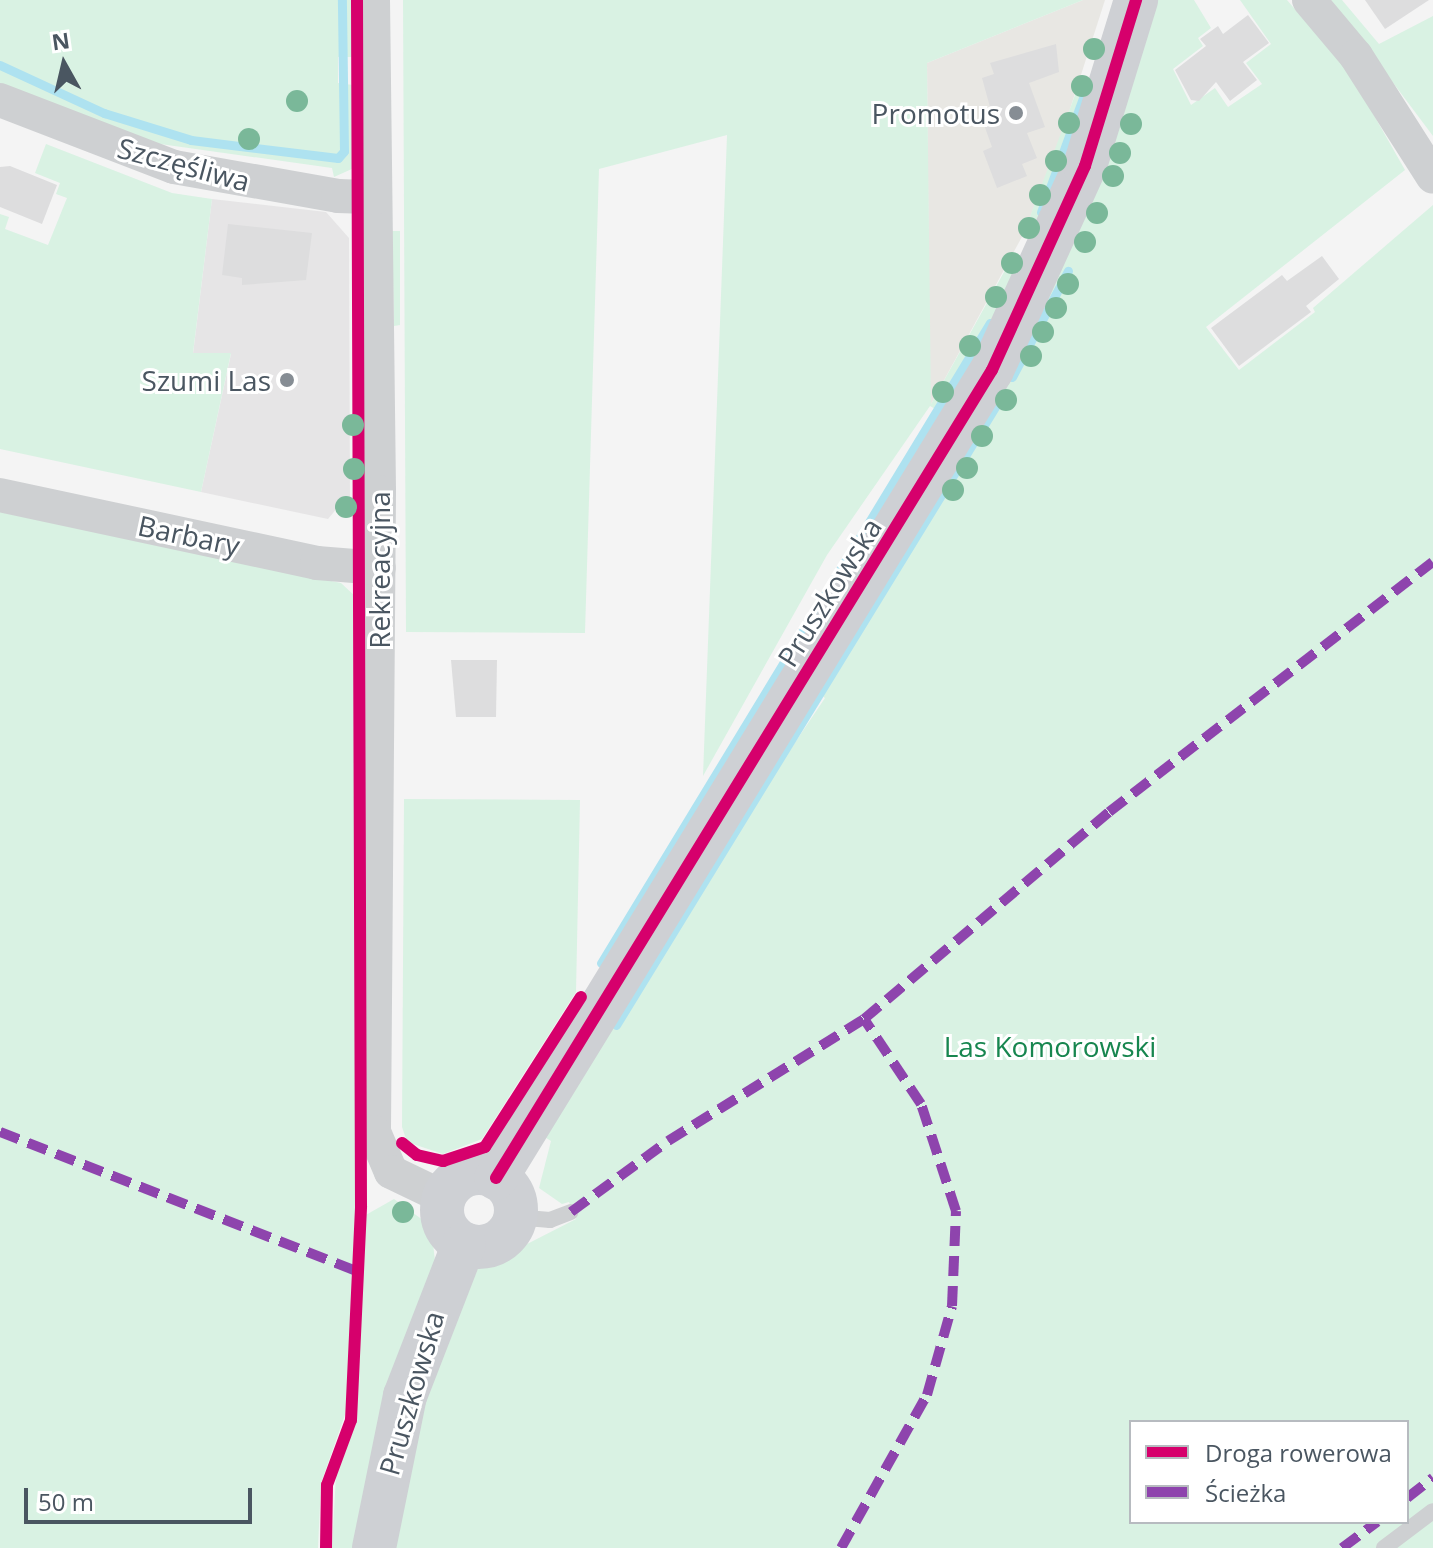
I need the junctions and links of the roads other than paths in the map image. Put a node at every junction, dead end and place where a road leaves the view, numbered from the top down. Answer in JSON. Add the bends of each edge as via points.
{"nodes":[{"id":1,"x":373,"y":0,"type":"edge"},
{"id":2,"x":1136,"y":0,"type":"edge"},
{"id":3,"x":1309,"y":0,"type":"edge"},
{"id":4,"x":0,"y":100,"type":"edge"},
{"id":5,"x":1433,"y":177,"type":"edge"},
{"id":6,"x":375,"y":197,"type":"junction"},
{"id":7,"x":0,"y":495,"type":"edge"},
{"id":8,"x":379,"y":568,"type":"junction"},
{"id":9,"x":496,"y":1178,"type":"junction"},
{"id":10,"x":445,"y":1198,"type":"junction"},
{"id":11,"x":571,"y":1212,"type":"dead end"},
{"id":12,"x":515,"y":1217,"type":"junction"},
{"id":13,"x":464,"y":1244,"type":"junction"},
{"id":14,"x":1433,"y":1511,"type":"edge"},
{"id":15,"x":374,"y":1548,"type":"edge"},
{"id":16,"x":1384,"y":1548,"type":"edge"}],
"edges":[{"from":1,"to":6,"type":"street","name":"Rekreacyjna"},
{"from":2,"to":9,"type":"street","name":"Pruszkowska","via":[[1085,166],[992,370]]},
{"from":3,"to":5,"type":"street","via":[[1356,56]]},
{"from":4,"to":6,"type":"street","name":"Szczęśliwa","via":[[174,167],[311,192]]},
{"from":6,"to":8,"type":"street","name":"Rekreacyjna"},
{"from":7,"to":8,"type":"street","name":"Barbary","via":[[317,563]]},
{"from":8,"to":10,"type":"street","name":"Rekreacyjna","via":[[374,1141],[391,1172]]},
{"from":9,"to":10,"type":"street","via":[[466,1177]]},
{"from":9,"to":12,"type":"street","via":[[512,1195]]},
{"from":10,"to":13,"type":"street","via":[[446,1225]]},
{"from":11,"to":12,"type":"lane","via":[[550,1220]]},
{"from":12,"to":13,"type":"street","via":[[496,1243]]},
{"from":13,"to":15,"type":"street","name":"Pruszkowska","via":[[405,1396]]},
{"from":14,"to":16,"type":"lane"}]}
